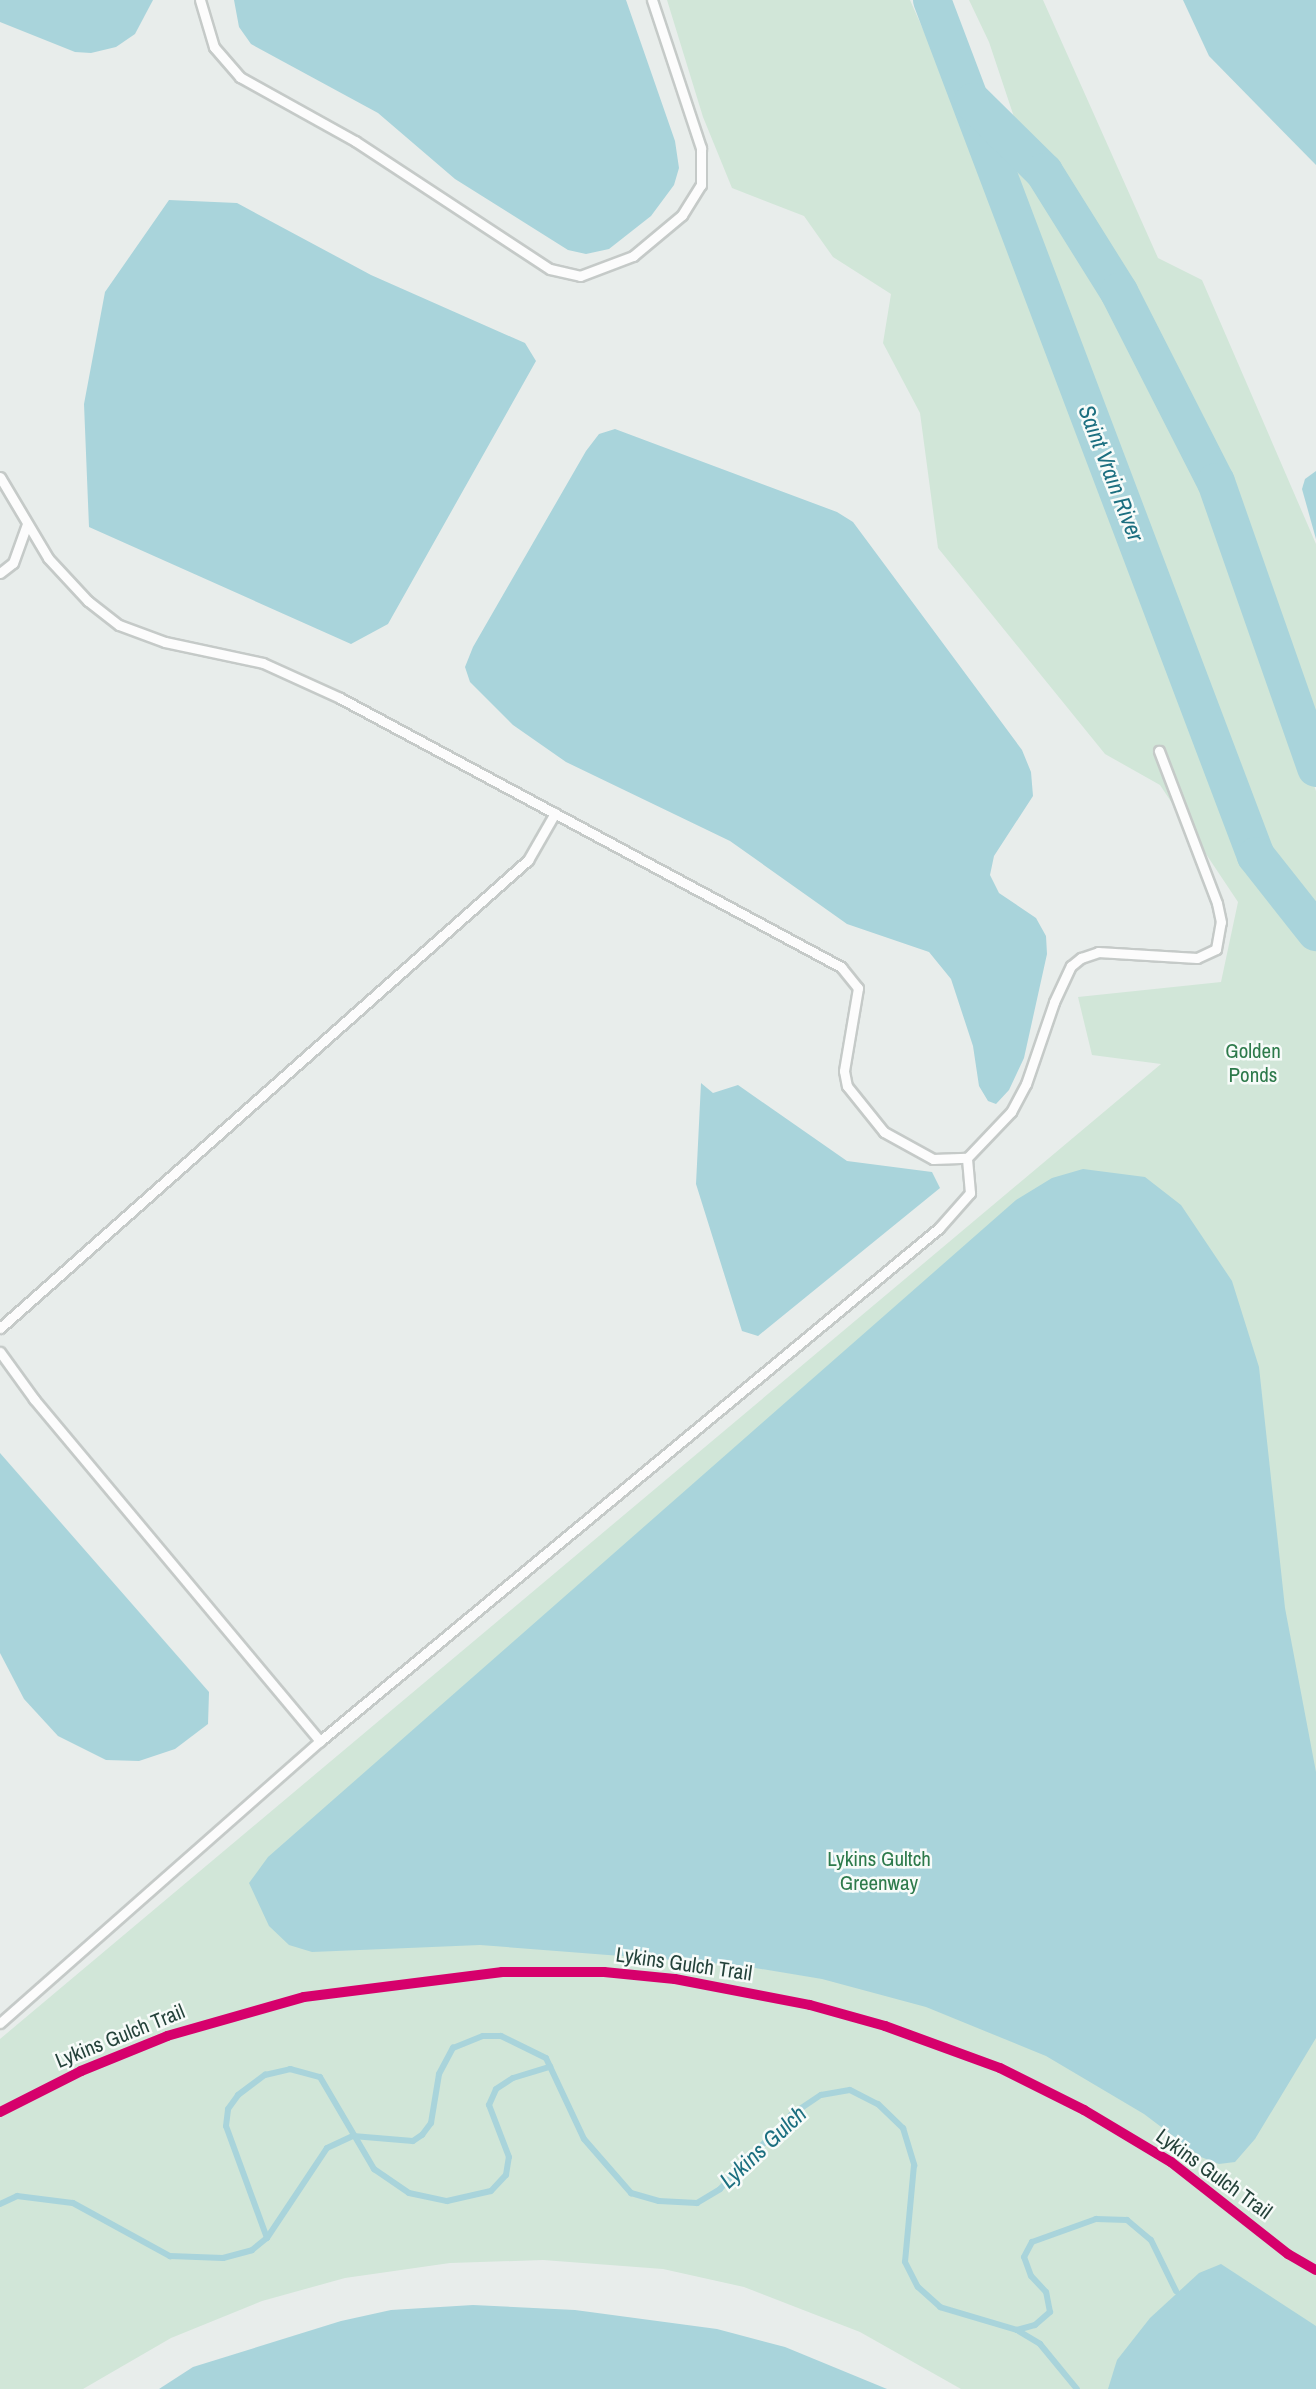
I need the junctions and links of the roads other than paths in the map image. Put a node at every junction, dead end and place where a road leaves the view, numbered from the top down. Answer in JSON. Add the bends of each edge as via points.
{"nodes":[{"id":1,"x":200,"y":0,"type":"edge"},
{"id":2,"x":652,"y":0,"type":"edge"},
{"id":3,"x":0,"y":477,"type":"edge"},
{"id":4,"x":27,"y":524,"type":"junction"},
{"id":5,"x":0,"y":573,"type":"edge"},
{"id":6,"x":1159,"y":751,"type":"dead end"},
{"id":7,"x":555,"y":813,"type":"junction"},
{"id":8,"x":967,"y":1158,"type":"junction"},
{"id":9,"x":0,"y":1328,"type":"edge"},
{"id":10,"x":0,"y":1352,"type":"edge"},
{"id":11,"x":320,"y":1741,"type":"junction"},
{"id":12,"x":0,"y":2023,"type":"edge"}],
"edges":[{"from":1,"to":2,"type":"lane","via":[[214,47],[240,77],[355,141],[550,269],[580,276],[623,262],[650,243],[682,215],[701,185],[701,148]]},
{"from":3,"to":4,"type":"lane"},
{"from":4,"to":5,"type":"lane","via":[[13,563]]},
{"from":4,"to":7,"type":"lane","via":[[74,587],[119,625],[165,642],[263,663],[340,698]]},
{"from":6,"to":8,"type":"lane","via":[[1217,903],[1221,940],[1208,955],[1197,958],[1098,952],[1077,961],[1054,1002],[1016,1105]]},
{"from":7,"to":8,"type":"lane","via":[[848,972],[858,994],[844,1071],[851,1093],[884,1132],[907,1148],[945,1161]]},
{"from":7,"to":9,"type":"lane","via":[[528,860]]},
{"from":8,"to":11,"type":"lane","via":[[970,1193],[939,1228]]},
{"from":10,"to":11,"type":"lane","via":[[34,1399]]},
{"from":11,"to":12,"type":"lane"}]}
